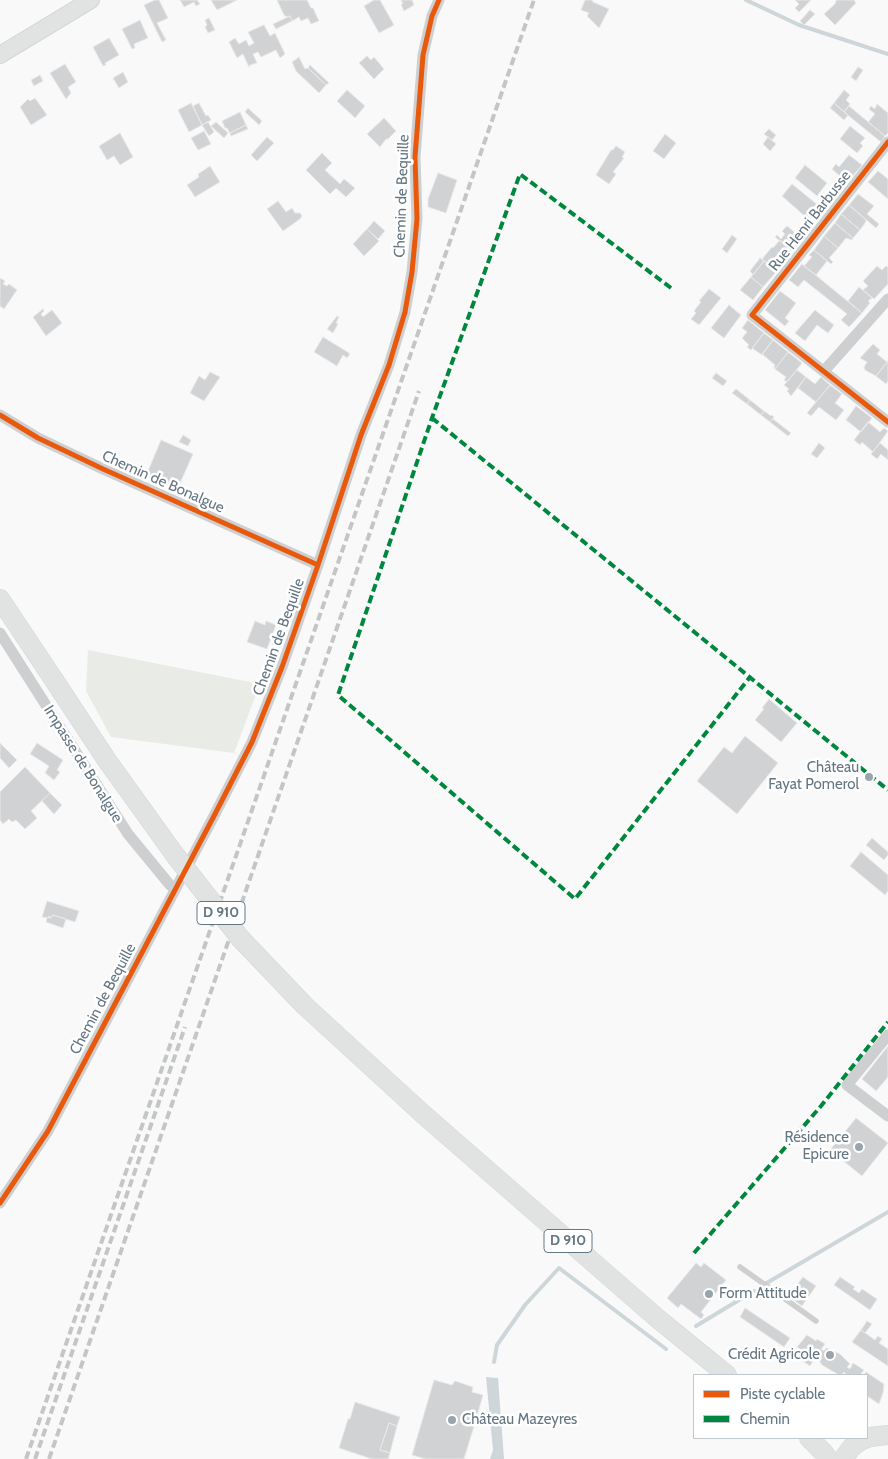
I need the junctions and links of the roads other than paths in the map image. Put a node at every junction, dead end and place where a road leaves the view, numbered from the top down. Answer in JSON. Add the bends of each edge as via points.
{"nodes":[{"id":1,"x":91,"y":0,"type":"edge"},
{"id":2,"x":439,"y":0,"type":"edge"},
{"id":3,"x":0,"y":55,"type":"edge"},
{"id":4,"x":888,"y":142,"type":"edge"},
{"id":5,"x":888,"y":299,"type":"edge"},
{"id":6,"x":824,"y":372,"type":"junction"},
{"id":7,"x":0,"y":415,"type":"edge"},
{"id":8,"x":888,"y":422,"type":"edge"},
{"id":9,"x":318,"y":565,"type":"junction"},
{"id":10,"x":0,"y":599,"type":"edge"},
{"id":11,"x":0,"y":633,"type":"edge"},
{"id":12,"x":175,"y":888,"type":"junction"},
{"id":13,"x":888,"y":1035,"type":"edge"},
{"id":14,"x":888,"y":1116,"type":"edge"},
{"id":15,"x":0,"y":1203,"type":"edge"},
{"id":16,"x":740,"y":1267,"type":"dead end"},
{"id":17,"x":816,"y":1321,"type":"dead end"},
{"id":18,"x":720,"y":1370,"type":"edge"},
{"id":19,"x":888,"y":1435,"type":"edge"},
{"id":20,"x":868,"y":1438,"type":"edge"},
{"id":21,"x":811,"y":1439,"type":"edge"},
{"id":22,"x":846,"y":1439,"type":"edge"},
{"id":23,"x":865,"y":1439,"type":"edge"},
{"id":24,"x":860,"y":1441,"type":"junction"},
{"id":25,"x":828,"y":1459,"type":"edge"},
{"id":26,"x":843,"y":1459,"type":"edge"}],
"edges":[{"from":1,"to":3,"type":"main road"},
{"from":2,"to":9,"type":"street","name":"Chemin de Bequille","via":[[423,55],[414,157],[416,228],[404,312],[389,365],[361,436]]},
{"from":4,"to":6,"type":"street","name":"Rue Henri Barbusse","via":[[752,315]]},
{"from":5,"to":6,"type":"street"},
{"from":6,"to":8,"type":"street"},
{"from":7,"to":9,"type":"street","name":"Chemin de Bonalgue","via":[[38,438],[103,469]]},
{"from":9,"to":12,"type":"street","name":"Chemin de Bequille","via":[[252,742]]},
{"from":10,"to":18,"type":"main road","number":"D 910","bridge":true,"via":[[106,759],[174,855],[240,938],[305,1006],[424,1115]]},
{"from":11,"to":12,"type":"street","name":"Impasse de Bonalgue","via":[[128,834]]},
{"from":12,"to":15,"type":"street","name":"Chemin de Bequille","via":[[48,1131]]},
{"from":13,"to":14,"type":"street","via":[[848,1085]]},
{"from":16,"to":17,"type":"lane"},
{"from":19,"to":20,"type":"main road"},
{"from":21,"to":25,"type":"main road"},
{"from":22,"to":24,"type":"main road"},
{"from":23,"to":24,"type":"main road"},
{"from":24,"to":26,"type":"main road"}]}
